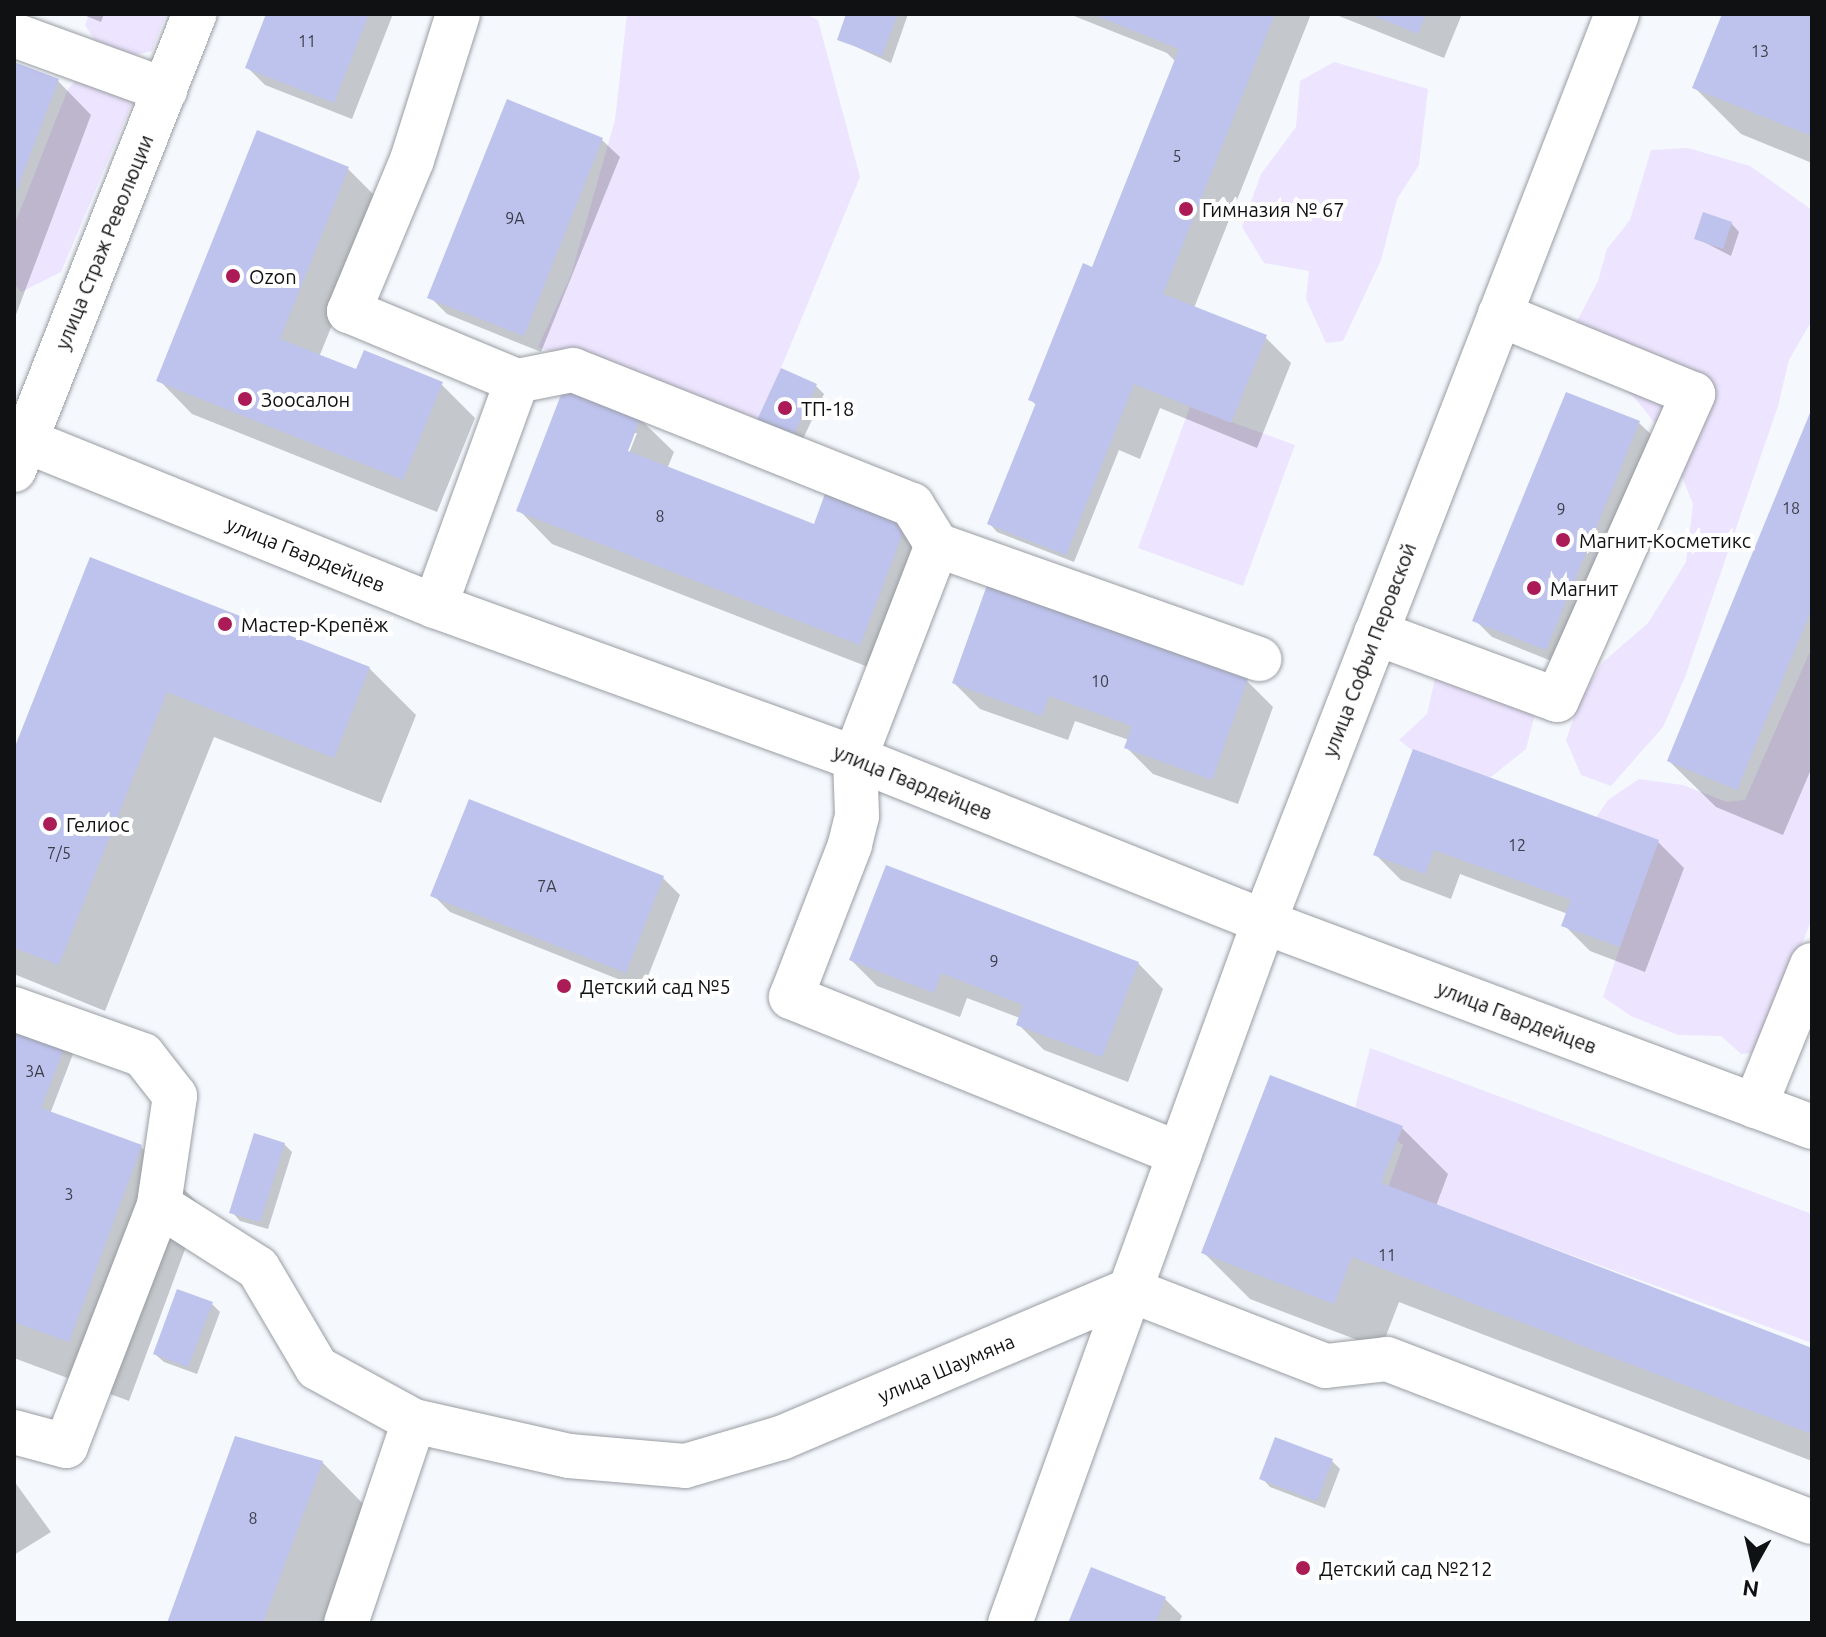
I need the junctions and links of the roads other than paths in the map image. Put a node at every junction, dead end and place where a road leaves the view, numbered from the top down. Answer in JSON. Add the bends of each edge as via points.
{"nodes":[{"id":1,"x":195,"y":14,"type":"edge"},
{"id":2,"x":458,"y":14,"type":"edge"},
{"id":3,"x":1617,"y":14,"type":"edge"},
{"id":4,"x":14,"y":35,"type":"edge"},
{"id":5,"x":165,"y":90,"type":"junction"},
{"id":6,"x":1500,"y":315,"type":"junction"},
{"id":7,"x":517,"y":381,"type":"junction"},
{"id":8,"x":18,"y":449,"type":"edge"},
{"id":9,"x":937,"y":545,"type":"junction"},
{"id":10,"x":435,"y":606,"type":"junction"},
{"id":11,"x":1376,"y":633,"type":"junction"},
{"id":12,"x":1259,"y":659,"type":"dead end"},
{"id":13,"x":855,"y":758,"type":"junction"},
{"id":14,"x":1264,"y":922,"type":"junction"},
{"id":15,"x":1812,"y":965,"type":"edge"},
{"id":16,"x":14,"y":1009,"type":"edge"},
{"id":17,"x":1755,"y":1106,"type":"junction"},
{"id":18,"x":1812,"y":1127,"type":"edge"},
{"id":19,"x":1179,"y":1154,"type":"junction"},
{"id":20,"x":159,"y":1205,"type":"junction"},
{"id":21,"x":1130,"y":1290,"type":"junction"},
{"id":22,"x":414,"y":1421,"type":"junction"},
{"id":23,"x":14,"y":1432,"type":"edge"},
{"id":24,"x":1812,"y":1522,"type":"edge"},
{"id":25,"x":346,"y":1623,"type":"edge"},
{"id":26,"x":1010,"y":1623,"type":"edge"}],
"edges":[{"from":1,"to":5,"type":"street","name":"улица Страж Революции"},
{"from":2,"to":7,"type":"street","via":[[412,160],[349,311]]},
{"from":3,"to":6,"type":"street","name":"улица Софьи Перовской"},
{"from":4,"to":5,"type":"street"},
{"from":5,"to":8,"type":"street","name":"улица Страж Революции"},
{"from":6,"to":11,"type":"street","name":"улица Софьи Перовской"},
{"from":6,"to":11,"type":"street","via":[[1693,394],[1557,700]]},
{"from":7,"to":9,"type":"street","via":[[573,370],[912,505]]},
{"from":7,"to":10,"type":"street"},
{"from":8,"to":10,"type":"street","name":"улица Гвардейцев"},
{"from":9,"to":12,"type":"street"},
{"from":9,"to":13,"type":"street"},
{"from":10,"to":13,"type":"street","name":"улица Гвардейцев"},
{"from":11,"to":14,"type":"street","name":"улица Софьи Перовской"},
{"from":13,"to":14,"type":"street","name":"улица Гвардейцев"},
{"from":13,"to":19,"type":"street","via":[[857,816],[850,845],[791,997]]},
{"from":14,"to":17,"type":"street","name":"улица Гвардейцев"},
{"from":14,"to":19,"type":"street","name":"улица Софьи Перовской"},
{"from":15,"to":17,"type":"street"},
{"from":16,"to":20,"type":"street","via":[[143,1055],[175,1096]]},
{"from":17,"to":18,"type":"street","name":"улица Гвардейцев"},
{"from":19,"to":21,"type":"street","name":"улица Софьи Перовской"},
{"from":20,"to":22,"type":"street","name":"улица Шаумяна","via":[[258,1268],[317,1368]]},
{"from":20,"to":23,"type":"street","via":[[66,1446]]},
{"from":21,"to":22,"type":"street","name":"улица Шаумяна","via":[[781,1438],[685,1466],[569,1456]]},
{"from":21,"to":24,"type":"street","via":[[1326,1366],[1387,1359]]},
{"from":21,"to":26,"type":"street"},
{"from":22,"to":25,"type":"street"}]}
